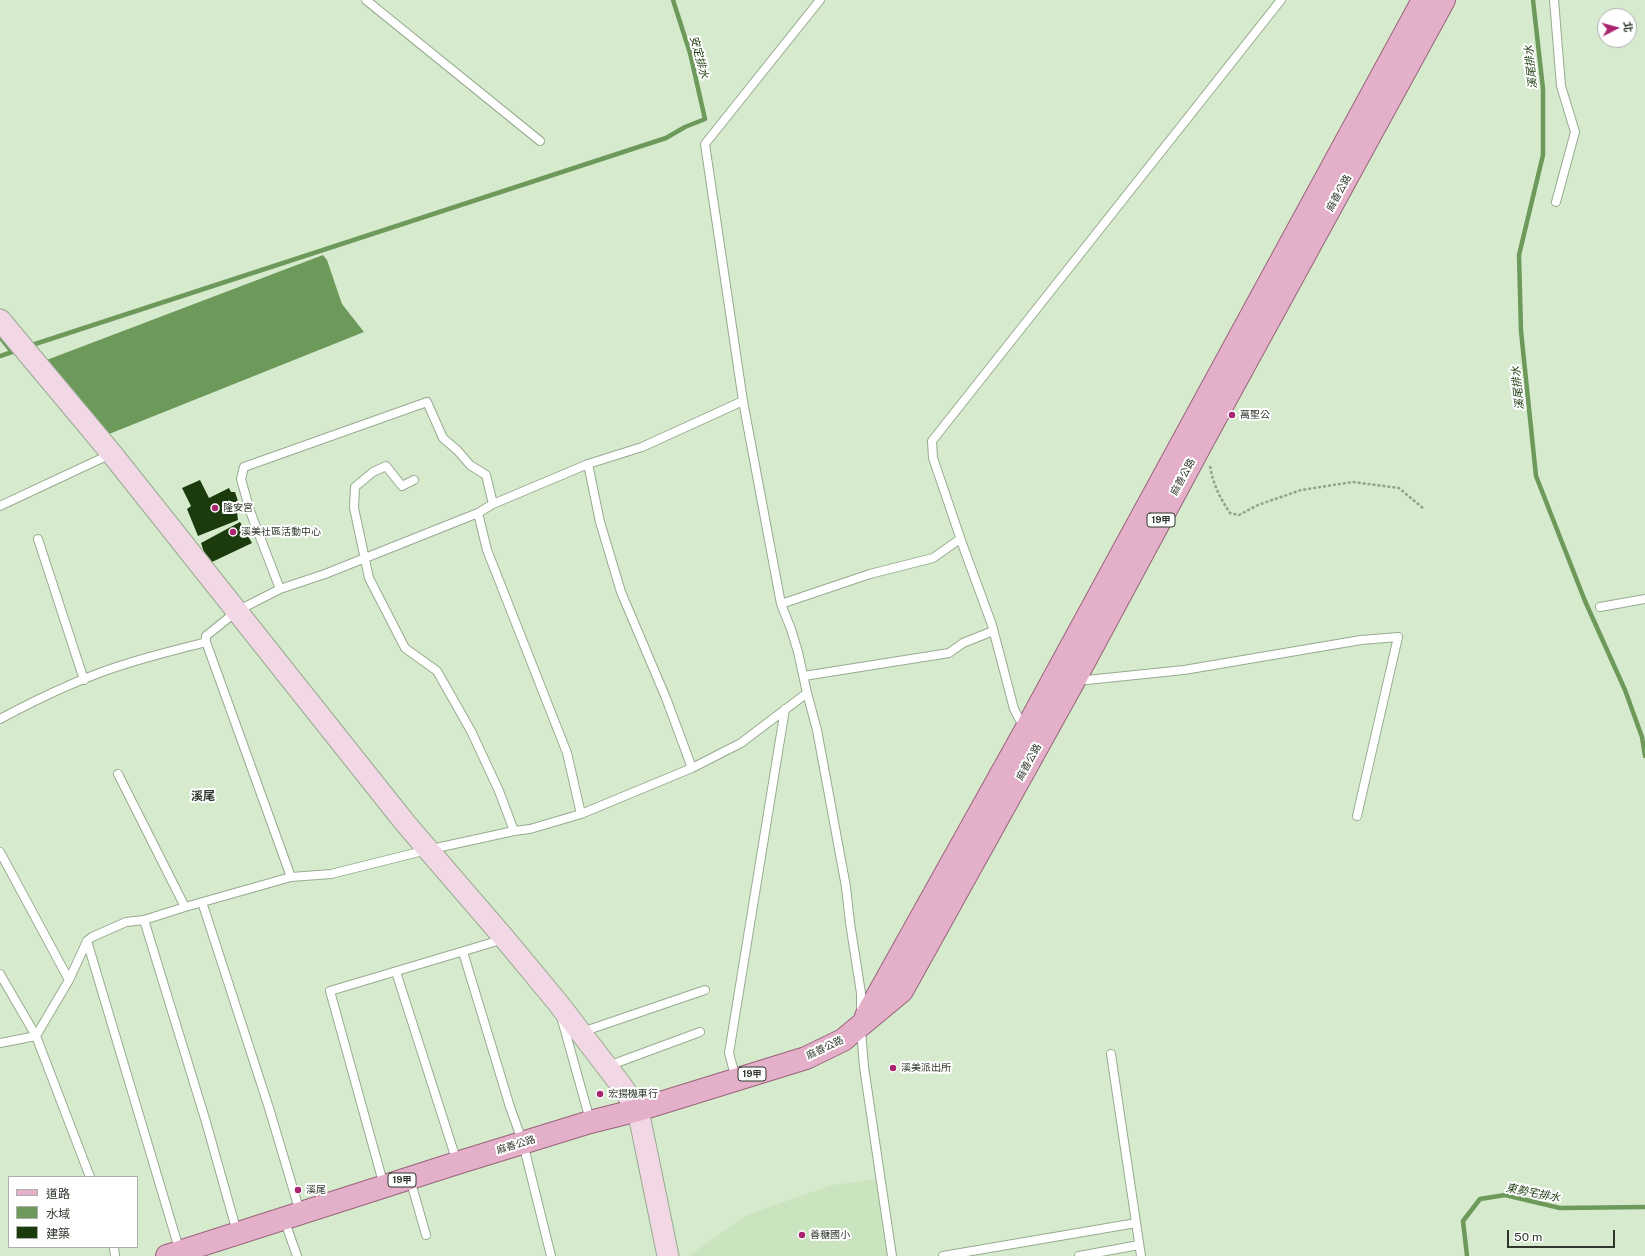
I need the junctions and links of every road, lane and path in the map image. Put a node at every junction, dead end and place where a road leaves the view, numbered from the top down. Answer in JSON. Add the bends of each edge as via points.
{"nodes":[{"id":1,"x":366,"y":0,"type":"edge"},
{"id":2,"x":820,"y":0,"type":"edge"},
{"id":3,"x":1281,"y":0,"type":"edge"},
{"id":4,"x":1423,"y":0,"type":"edge"},
{"id":5,"x":1444,"y":0,"type":"edge"},
{"id":6,"x":1554,"y":0,"type":"edge"},
{"id":7,"x":540,"y":141,"type":"dead end"},
{"id":8,"x":1556,"y":202,"type":"dead end"},
{"id":9,"x":0,"y":320,"type":"edge"},
{"id":10,"x":744,"y":401,"type":"junction"},
{"id":11,"x":1204,"y":439,"type":"junction"},
{"id":12,"x":112,"y":454,"type":"junction"},
{"id":13,"x":588,"y":464,"type":"junction"},
{"id":14,"x":414,"y":480,"type":"dead end"},
{"id":15,"x":493,"y":504,"type":"junction"},
{"id":16,"x":0,"y":506,"type":"edge"},
{"id":17,"x":1424,"y":509,"type":"dead end"},
{"id":18,"x":478,"y":513,"type":"junction"},
{"id":19,"x":960,"y":539,"type":"junction"},
{"id":20,"x":38,"y":540,"type":"dead end"},
{"id":21,"x":364,"y":558,"type":"junction"},
{"id":22,"x":280,"y":589,"type":"junction"},
{"id":23,"x":1645,"y":599,"type":"edge"},
{"id":24,"x":781,"y":604,"type":"junction"},
{"id":25,"x":1600,"y":607,"type":"dead end"},
{"id":26,"x":237,"y":611,"type":"junction"},
{"id":27,"x":993,"y":631,"type":"junction"},
{"id":28,"x":206,"y":642,"type":"junction"},
{"id":29,"x":804,"y":676,"type":"junction"},
{"id":30,"x":84,"y":680,"type":"junction"},
{"id":31,"x":1074,"y":681,"type":"junction"},
{"id":32,"x":807,"y":693,"type":"junction"},
{"id":33,"x":785,"y":709,"type":"junction"},
{"id":34,"x":0,"y":719,"type":"edge"},
{"id":35,"x":1033,"y":736,"type":"junction"},
{"id":36,"x":692,"y":768,"type":"junction"},
{"id":37,"x":118,"y":774,"type":"dead end"},
{"id":38,"x":582,"y":814,"type":"junction"},
{"id":39,"x":1357,"y":816,"type":"dead end"},
{"id":40,"x":514,"y":831,"type":"junction"},
{"id":41,"x":427,"y":850,"type":"junction"},
{"id":42,"x":0,"y":852,"type":"edge"},
{"id":43,"x":291,"y":877,"type":"junction"},
{"id":44,"x":202,"y":902,"type":"junction"},
{"id":45,"x":185,"y":907,"type":"junction"},
{"id":46,"x":144,"y":920,"type":"junction"},
{"id":47,"x":505,"y":939,"type":"junction"},
{"id":48,"x":87,"y":941,"type":"junction"},
{"id":49,"x":463,"y":952,"type":"junction"},
{"id":50,"x":396,"y":972,"type":"junction"},
{"id":51,"x":0,"y":974,"type":"edge"},
{"id":52,"x":69,"y":980,"type":"junction"},
{"id":53,"x":705,"y":990,"type":"dead end"},
{"id":54,"x":558,"y":1003,"type":"junction"},
{"id":55,"x":861,"y":1026,"type":"junction"},
{"id":56,"x":700,"y":1032,"type":"dead end"},
{"id":57,"x":581,"y":1033,"type":"junction"},
{"id":58,"x":36,"y":1036,"type":"junction"},
{"id":59,"x":0,"y":1043,"type":"edge"},
{"id":60,"x":1111,"y":1054,"type":"dead end"},
{"id":61,"x":606,"y":1067,"type":"junction"},
{"id":62,"x":736,"y":1079,"type":"junction"},
{"id":63,"x":638,"y":1110,"type":"junction"},
{"id":64,"x":590,"y":1122,"type":"junction"},
{"id":65,"x":523,"y":1143,"type":"junction"},
{"id":66,"x":457,"y":1163,"type":"junction"},
{"id":67,"x":90,"y":1176,"type":"edge"},
{"id":68,"x":410,"y":1178,"type":"junction"},
{"id":69,"x":384,"y":1186,"type":"junction"},
{"id":70,"x":292,"y":1215,"type":"junction"},
{"id":71,"x":1136,"y":1223,"type":"junction"},
{"id":72,"x":238,"y":1233,"type":"junction"},
{"id":73,"x":426,"y":1235,"type":"dead end"},
{"id":74,"x":1139,"y":1245,"type":"junction"},
{"id":75,"x":176,"y":1255,"type":"edge"},
{"id":76,"x":297,"y":1256,"type":"edge"},
{"id":77,"x":551,"y":1256,"type":"edge"},
{"id":78,"x":668,"y":1256,"type":"edge"},
{"id":79,"x":892,"y":1256,"type":"edge"},
{"id":80,"x":943,"y":1256,"type":"edge"},
{"id":81,"x":1079,"y":1256,"type":"edge"},
{"id":82,"x":1141,"y":1256,"type":"edge"}],
"edges":[{"from":1,"to":7,"type":"lane"},
{"from":2,"to":10,"type":"lane","via":[[705,144]]},
{"from":3,"to":19,"type":"lane","via":[[932,441],[933,458]]},
{"from":4,"to":35,"type":"main road","name":"麻善公路","number":"19甲"},
{"from":5,"to":11,"type":"main road","name":"麻善公路","number":"19甲"},
{"from":6,"to":8,"type":"lane","via":[[1561,86],[1575,132]]},
{"from":9,"to":12,"type":"street"},
{"from":10,"to":13,"type":"lane","via":[[642,447]]},
{"from":10,"to":24,"type":"lane"},
{"from":11,"to":17,"type":"path","via":[[1213,480],[1230,514],[1239,514],[1301,490],[1353,482],[1398,488]]},
{"from":11,"to":31,"type":"main road","name":"麻善公路","number":"19甲"},
{"from":12,"to":16,"type":"lane"},
{"from":12,"to":26,"type":"street"},
{"from":13,"to":15,"type":"lane"},
{"from":13,"to":36,"type":"lane","via":[[600,522],[621,592],[666,698]]},
{"from":14,"to":21,"type":"lane","via":[[402,486],[386,466],[373,472],[355,487],[354,508]]},
{"from":15,"to":18,"type":"lane"},
{"from":15,"to":22,"type":"lane","via":[[486,475],[470,465],[443,438],[428,402],[244,467],[241,479],[250,511]]},
{"from":18,"to":21,"type":"lane"},
{"from":18,"to":38,"type":"lane","via":[[487,550],[567,753]]},
{"from":19,"to":24,"type":"lane","via":[[933,558],[870,574]]},
{"from":19,"to":27,"type":"lane"},
{"from":20,"to":30,"type":"lane"},
{"from":21,"to":22,"type":"lane"},
{"from":21,"to":40,"type":"lane","via":[[370,578],[406,648],[437,671],[471,731],[499,791]]},
{"from":22,"to":26,"type":"lane"},
{"from":23,"to":25,"type":"lane"},
{"from":24,"to":29,"type":"lane"},
{"from":26,"to":28,"type":"lane","via":[[206,636]]},
{"from":26,"to":41,"type":"street"},
{"from":27,"to":29,"type":"lane","via":[[963,643],[949,653]]},
{"from":27,"to":35,"type":"lane","via":[[1014,709]]},
{"from":28,"to":30,"type":"lane","via":[[128,663]]},
{"from":28,"to":43,"type":"lane"},
{"from":29,"to":32,"type":"lane"},
{"from":30,"to":34,"type":"lane"},
{"from":31,"to":35,"type":"main road","name":"麻善公路","number":"19甲"},
{"from":31,"to":39,"type":"lane","via":[[1184,670],[1361,640],[1398,637]]},
{"from":32,"to":33,"type":"lane"},
{"from":32,"to":55,"type":"lane","via":[[817,730],[846,887],[860,993]]},
{"from":33,"to":36,"type":"lane","via":[[741,743]]},
{"from":33,"to":62,"type":"lane","via":[[729,1053]]},
{"from":35,"to":55,"type":"main road","name":"麻善公路","number":"19甲","via":[[902,991]]},
{"from":36,"to":38,"type":"lane"},
{"from":37,"to":45,"type":"lane"},
{"from":38,"to":40,"type":"lane"},
{"from":40,"to":41,"type":"lane"},
{"from":41,"to":43,"type":"lane","via":[[331,874]]},
{"from":41,"to":47,"type":"street"},
{"from":42,"to":52,"type":"lane"},
{"from":43,"to":44,"type":"lane"},
{"from":44,"to":45,"type":"lane"},
{"from":44,"to":70,"type":"lane","via":[[269,1108]]},
{"from":45,"to":46,"type":"lane"},
{"from":46,"to":48,"type":"lane","via":[[126,922]]},
{"from":46,"to":72,"type":"lane"},
{"from":47,"to":49,"type":"lane"},
{"from":47,"to":54,"type":"street"},
{"from":48,"to":52,"type":"lane"},
{"from":48,"to":75,"type":"lane"},
{"from":49,"to":50,"type":"lane"},
{"from":49,"to":65,"type":"lane"},
{"from":50,"to":66,"type":"lane"},
{"from":50,"to":69,"type":"lane","via":[[330,991]]},
{"from":51,"to":58,"type":"lane"},
{"from":52,"to":58,"type":"lane"},
{"from":53,"to":57,"type":"lane"},
{"from":54,"to":57,"type":"street"},
{"from":54,"to":64,"type":"lane"},
{"from":55,"to":62,"type":"main road","name":"麻善公路","number":"19甲","via":[[843,1040],[820,1052]]},
{"from":55,"to":79,"type":"lane","via":[[864,1067]]},
{"from":56,"to":61,"type":"lane"},
{"from":57,"to":61,"type":"street"},
{"from":58,"to":59,"type":"lane"},
{"from":58,"to":67,"type":"lane"},
{"from":60,"to":71,"type":"lane"},
{"from":61,"to":63,"type":"street"},
{"from":62,"to":63,"type":"main road","name":"麻善公路","number":"19甲"},
{"from":63,"to":64,"type":"main road","name":"麻善公路","number":"19甲"},
{"from":63,"to":78,"type":"street"},
{"from":64,"to":65,"type":"main road","name":"麻善公路","number":"19甲"},
{"from":65,"to":66,"type":"main road","name":"麻善公路","number":"19甲"},
{"from":65,"to":77,"type":"lane"},
{"from":66,"to":68,"type":"main road","name":"麻善公路","number":"19甲"},
{"from":68,"to":69,"type":"main road","name":"麻善公路","number":"19甲"},
{"from":68,"to":73,"type":"lane"},
{"from":69,"to":70,"type":"main road","name":"麻善公路","number":"19甲"},
{"from":70,"to":72,"type":"main road","name":"麻善公路","number":"19甲"},
{"from":70,"to":76,"type":"lane"},
{"from":71,"to":74,"type":"lane"},
{"from":71,"to":80,"type":"lane"},
{"from":72,"to":75,"type":"main road","name":"麻善公路","number":"19甲"},
{"from":74,"to":81,"type":"lane"},
{"from":74,"to":82,"type":"lane"}]}
